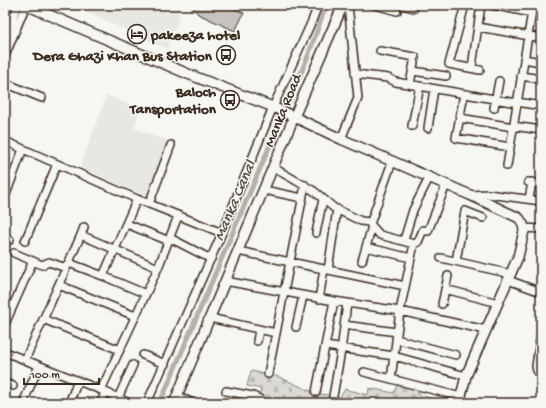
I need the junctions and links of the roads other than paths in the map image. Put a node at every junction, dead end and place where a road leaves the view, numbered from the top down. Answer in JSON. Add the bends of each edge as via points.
{"nodes":[{"id":1,"x":18,"y":5,"type":"edge"},
{"id":2,"x":26,"y":5,"type":"edge"},
{"id":3,"x":318,"y":5,"type":"edge"},
{"id":4,"x":343,"y":5,"type":"edge"},
{"id":5,"x":348,"y":5,"type":"edge"},
{"id":6,"x":375,"y":5,"type":"edge"},
{"id":7,"x":465,"y":5,"type":"edge"},
{"id":8,"x":481,"y":5,"type":"edge"},
{"id":9,"x":492,"y":5,"type":"edge"},
{"id":10,"x":532,"y":9,"type":"edge"},
{"id":11,"x":397,"y":11,"type":"dead end"},
{"id":12,"x":478,"y":27,"type":"junction"},
{"id":13,"x":528,"y":35,"type":"junction"},
{"id":14,"x":541,"y":38,"type":"edge"},
{"id":15,"x":5,"y":39,"type":"edge"},
{"id":16,"x":380,"y":51,"type":"dead end"},
{"id":17,"x":5,"y":56,"type":"edge"},
{"id":18,"x":524,"y":59,"type":"junction"},
{"id":19,"x":541,"y":62,"type":"edge"},
{"id":20,"x":472,"y":67,"type":"junction"},
{"id":21,"x":480,"y":70,"type":"dead end"},
{"id":22,"x":413,"y":71,"type":"junction"},
{"id":23,"x":356,"y":74,"type":"junction"},
{"id":24,"x":446,"y":76,"type":"dead end"},
{"id":25,"x":522,"y":76,"type":"junction"},
{"id":26,"x":541,"y":79,"type":"edge"},
{"id":27,"x":499,"y":81,"type":"dead end"},
{"id":28,"x":5,"y":83,"type":"edge"},
{"id":29,"x":410,"y":84,"type":"junction"},
{"id":30,"x":420,"y":86,"type":"junction"},
{"id":31,"x":434,"y":89,"type":"junction"},
{"id":32,"x":464,"y":94,"type":"junction"},
{"id":33,"x":42,"y":98,"type":"dead end"},
{"id":34,"x":496,"y":99,"type":"junction"},
{"id":35,"x":517,"y":102,"type":"junction"},
{"id":36,"x":541,"y":106,"type":"edge"},
{"id":37,"x":494,"y":108,"type":"dead end"},
{"id":38,"x":284,"y":112,"type":"junction"},
{"id":39,"x":460,"y":118,"type":"junction"},
{"id":40,"x":412,"y":126,"type":"dead end"},
{"id":41,"x":513,"y":126,"type":"junction"},
{"id":42,"x":428,"y":128,"type":"dead end"},
{"id":43,"x":541,"y":130,"type":"edge"},
{"id":44,"x":341,"y":139,"type":"junction"},
{"id":45,"x":5,"y":141,"type":"edge"},
{"id":46,"x":171,"y":145,"type":"dead end"},
{"id":47,"x":510,"y":147,"type":"junction"},
{"id":48,"x":23,"y":149,"type":"junction"},
{"id":49,"x":392,"y":162,"type":"junction"},
{"id":50,"x":57,"y":164,"type":"junction"},
{"id":51,"x":507,"y":166,"type":"dead end"},
{"id":52,"x":274,"y":168,"type":"junction"},
{"id":53,"x":429,"y":178,"type":"junction"},
{"id":54,"x":541,"y":184,"type":"edge"},
{"id":55,"x":305,"y":185,"type":"junction"},
{"id":56,"x":446,"y":185,"type":"junction"},
{"id":57,"x":264,"y":190,"type":"junction"},
{"id":58,"x":470,"y":195,"type":"junction"},
{"id":59,"x":5,"y":197,"type":"edge"},
{"id":60,"x":302,"y":198,"type":"junction"},
{"id":61,"x":137,"y":199,"type":"junction"},
{"id":62,"x":323,"y":199,"type":"junction"},
{"id":63,"x":529,"y":199,"type":"junction"},
{"id":64,"x":541,"y":201,"type":"edge"},
{"id":65,"x":148,"y":204,"type":"junction"},
{"id":66,"x":336,"y":209,"type":"junction"},
{"id":67,"x":178,"y":216,"type":"junction"},
{"id":68,"x":483,"y":218,"type":"dead end"},
{"id":69,"x":127,"y":224,"type":"junction"},
{"id":70,"x":371,"y":224,"type":"junction"},
{"id":71,"x":84,"y":227,"type":"dead end"},
{"id":72,"x":524,"y":228,"type":"junction"},
{"id":73,"x":541,"y":229,"type":"edge"},
{"id":74,"x":316,"y":233,"type":"dead end"},
{"id":75,"x":222,"y":234,"type":"junction"},
{"id":76,"x":81,"y":235,"type":"junction"},
{"id":77,"x":169,"y":239,"type":"junction"},
{"id":78,"x":25,"y":240,"type":"dead end"},
{"id":79,"x":404,"y":240,"type":"junction"},
{"id":80,"x":414,"y":244,"type":"junction"},
{"id":81,"x":366,"y":247,"type":"junction"},
{"id":82,"x":114,"y":250,"type":"junction"},
{"id":83,"x":238,"y":251,"type":"junction"},
{"id":84,"x":14,"y":253,"type":"dead end"},
{"id":85,"x":410,"y":258,"type":"junction"},
{"id":86,"x":441,"y":258,"type":"dead end"},
{"id":87,"x":211,"y":259,"type":"junction"},
{"id":88,"x":33,"y":261,"type":"junction"},
{"id":89,"x":362,"y":261,"type":"dead end"},
{"id":90,"x":456,"y":261,"type":"junction"},
{"id":91,"x":290,"y":262,"type":"junction"},
{"id":92,"x":67,"y":266,"type":"junction"},
{"id":93,"x":158,"y":268,"type":"junction"},
{"id":94,"x":326,"y":269,"type":"junction"},
{"id":95,"x":103,"y":276,"type":"junction"},
{"id":96,"x":448,"y":276,"type":"dead end"},
{"id":97,"x":509,"y":277,"type":"junction"},
{"id":98,"x":225,"y":281,"type":"junction"},
{"id":99,"x":59,"y":285,"type":"junction"},
{"id":100,"x":404,"y":286,"type":"junction"},
{"id":101,"x":445,"y":290,"type":"junction"},
{"id":102,"x":285,"y":292,"type":"junction"},
{"id":103,"x":541,"y":292,"type":"edge"},
{"id":104,"x":146,"y":294,"type":"junction"},
{"id":105,"x":303,"y":296,"type":"junction"},
{"id":106,"x":318,"y":298,"type":"junction"},
{"id":107,"x":334,"y":301,"type":"junction"},
{"id":108,"x":347,"y":303,"type":"junction"},
{"id":109,"x":498,"y":303,"type":"junction"},
{"id":110,"x":442,"y":304,"type":"dead end"},
{"id":111,"x":400,"y":311,"type":"junction"},
{"id":112,"x":135,"y":316,"type":"junction"},
{"id":113,"x":210,"y":318,"type":"junction"},
{"id":114,"x":43,"y":319,"type":"junction"},
{"id":115,"x":5,"y":324,"type":"edge"},
{"id":116,"x":344,"y":325,"type":"junction"},
{"id":117,"x":296,"y":327,"type":"dead end"},
{"id":118,"x":259,"y":330,"type":"junction"},
{"id":119,"x":486,"y":330,"type":"junction"},
{"id":120,"x":276,"y":334,"type":"junction"},
{"id":121,"x":541,"y":334,"type":"edge"},
{"id":122,"x":396,"y":335,"type":"junction"},
{"id":123,"x":257,"y":341,"type":"dead end"},
{"id":124,"x":325,"y":346,"type":"junction"},
{"id":125,"x":341,"y":348,"type":"junction"},
{"id":126,"x":120,"y":350,"type":"junction"},
{"id":127,"x":5,"y":352,"type":"edge"},
{"id":128,"x":143,"y":355,"type":"dead end"},
{"id":129,"x":456,"y":355,"type":"dead end"},
{"id":130,"x":394,"y":356,"type":"junction"},
{"id":131,"x":24,"y":360,"type":"junction"},
{"id":132,"x":164,"y":364,"type":"junction"},
{"id":133,"x":134,"y":365,"type":"dead end"},
{"id":134,"x":39,"y":366,"type":"junction"},
{"id":135,"x":364,"y":372,"type":"dead end"},
{"id":136,"x":541,"y":373,"type":"edge"},
{"id":137,"x":268,"y":374,"type":"dead end"},
{"id":138,"x":466,"y":376,"type":"junction"},
{"id":139,"x":391,"y":379,"type":"junction"},
{"id":140,"x":78,"y":381,"type":"junction"},
{"id":141,"x":5,"y":383,"type":"edge"},
{"id":142,"x":13,"y":386,"type":"dead end"},
{"id":143,"x":103,"y":391,"type":"junction"},
{"id":144,"x":226,"y":391,"type":"dead end"},
{"id":145,"x":316,"y":392,"type":"dead end"},
{"id":146,"x":333,"y":396,"type":"dead end"},
{"id":147,"x":118,"y":398,"type":"junction"},
{"id":148,"x":176,"y":399,"type":"edge"},
{"id":149,"x":253,"y":400,"type":"edge"},
{"id":150,"x":261,"y":400,"type":"dead end"},
{"id":151,"x":461,"y":400,"type":"edge"},
{"id":152,"x":24,"y":403,"type":"edge"},
{"id":153,"x":69,"y":403,"type":"edge"},
{"id":154,"x":101,"y":403,"type":"edge"},
{"id":155,"x":129,"y":403,"type":"edge"},
{"id":156,"x":147,"y":403,"type":"edge"},
{"id":157,"x":192,"y":403,"type":"edge"}],
"edges":[{"from":1,"to":15,"type":"street"},
{"from":2,"to":17,"type":"street"},
{"from":2,"to":38,"type":"main road"},
{"from":3,"to":38,"type":"street"},
{"from":4,"to":38,"type":"main road","name":"Manka Road"},
{"from":5,"to":23,"type":"street"},
{"from":6,"to":11,"type":"street"},
{"from":7,"to":20,"type":"street","via":[[449,64]]},
{"from":8,"to":12,"type":"street"},
{"from":9,"to":10,"type":"street"},
{"from":10,"to":13,"type":"street"},
{"from":12,"to":13,"type":"street"},
{"from":12,"to":20,"type":"street"},
{"from":13,"to":14,"type":"street"},
{"from":13,"to":18,"type":"street"},
{"from":16,"to":22,"type":"street","via":[[415,57]]},
{"from":18,"to":19,"type":"street"},
{"from":18,"to":25,"type":"street"},
{"from":20,"to":21,"type":"street"},
{"from":22,"to":24,"type":"street"},
{"from":22,"to":29,"type":"street"},
{"from":23,"to":29,"type":"street"},
{"from":23,"to":44,"type":"street","via":[[358,98]]},
{"from":25,"to":26,"type":"street"},
{"from":25,"to":35,"type":"street"},
{"from":27,"to":34,"type":"street"},
{"from":28,"to":33,"type":"street"},
{"from":29,"to":30,"type":"street"},
{"from":30,"to":31,"type":"street"},
{"from":30,"to":40,"type":"street"},
{"from":31,"to":32,"type":"street"},
{"from":31,"to":42,"type":"street"},
{"from":32,"to":34,"type":"street"},
{"from":32,"to":39,"type":"street"},
{"from":34,"to":35,"type":"street"},
{"from":34,"to":37,"type":"street"},
{"from":35,"to":36,"type":"street"},
{"from":35,"to":41,"type":"street"},
{"from":38,"to":44,"type":"main road"},
{"from":38,"to":52,"type":"main road","name":"Manka Road"},
{"from":38,"to":75,"type":"street"},
{"from":39,"to":41,"type":"street"},
{"from":39,"to":47,"type":"street","via":[[456,138]]},
{"from":41,"to":43,"type":"street"},
{"from":41,"to":47,"type":"street"},
{"from":44,"to":49,"type":"main road"},
{"from":45,"to":48,"type":"street"},
{"from":46,"to":65,"type":"street"},
{"from":47,"to":51,"type":"street"},
{"from":48,"to":50,"type":"street"},
{"from":48,"to":59,"type":"street"},
{"from":49,"to":53,"type":"main road"},
{"from":49,"to":70,"type":"street"},
{"from":50,"to":61,"type":"street"},
{"from":50,"to":78,"type":"street"},
{"from":52,"to":55,"type":"street"},
{"from":52,"to":57,"type":"main road","name":"Manka Road"},
{"from":53,"to":56,"type":"main road"},
{"from":53,"to":79,"type":"street","via":[[413,210]]},
{"from":54,"to":63,"type":"street","via":[[530,182]]},
{"from":55,"to":60,"type":"street"},
{"from":55,"to":62,"type":"street"},
{"from":56,"to":58,"type":"main road"},
{"from":56,"to":80,"type":"street","via":[[428,231],[423,230],[418,242]]},
{"from":57,"to":60,"type":"street"},
{"from":57,"to":83,"type":"main road","name":"Manka Road"},
{"from":58,"to":63,"type":"street","via":[[488,194]]},
{"from":58,"to":72,"type":"main road","via":[[519,218]]},
{"from":60,"to":91,"type":"street"},
{"from":61,"to":65,"type":"street"},
{"from":61,"to":69,"type":"street"},
{"from":62,"to":66,"type":"street"},
{"from":62,"to":74,"type":"street"},
{"from":63,"to":64,"type":"street"},
{"from":65,"to":67,"type":"street"},
{"from":66,"to":70,"type":"street"},
{"from":66,"to":94,"type":"street"},
{"from":67,"to":75,"type":"street"},
{"from":67,"to":77,"type":"street"},
{"from":68,"to":90,"type":"street","via":[[465,211]]},
{"from":69,"to":77,"type":"street"},
{"from":69,"to":82,"type":"street"},
{"from":70,"to":79,"type":"street","via":[[380,235]]},
{"from":70,"to":81,"type":"street"},
{"from":71,"to":76,"type":"street"},
{"from":72,"to":73,"type":"street"},
{"from":72,"to":97,"type":"main road","via":[[521,247]]},
{"from":75,"to":87,"type":"street"},
{"from":76,"to":82,"type":"street"},
{"from":76,"to":92,"type":"street"},
{"from":77,"to":87,"type":"street"},
{"from":77,"to":93,"type":"street"},
{"from":79,"to":80,"type":"street"},
{"from":80,"to":85,"type":"street"},
{"from":81,"to":85,"type":"street"},
{"from":81,"to":89,"type":"street"},
{"from":82,"to":93,"type":"street"},
{"from":82,"to":95,"type":"street"},
{"from":83,"to":91,"type":"street"},
{"from":83,"to":98,"type":"main road","name":"Manka Road"},
{"from":84,"to":88,"type":"street"},
{"from":85,"to":100,"type":"street"},
{"from":86,"to":90,"type":"street"},
{"from":87,"to":132,"type":"street"},
{"from":88,"to":92,"type":"street","via":[[42,265],[49,262]]},
{"from":88,"to":115,"type":"street"},
{"from":90,"to":97,"type":"street"},
{"from":91,"to":94,"type":"street"},
{"from":91,"to":102,"type":"street"},
{"from":92,"to":95,"type":"street"},
{"from":92,"to":99,"type":"street"},
{"from":93,"to":104,"type":"street"},
{"from":94,"to":100,"type":"street"},
{"from":94,"to":106,"type":"street"},
{"from":95,"to":104,"type":"street"},
{"from":96,"to":101,"type":"street"},
{"from":97,"to":103,"type":"street"},
{"from":97,"to":109,"type":"main road"},
{"from":98,"to":102,"type":"street"},
{"from":98,"to":113,"type":"main road","name":"Manka Road"},
{"from":99,"to":112,"type":"street"},
{"from":99,"to":114,"type":"street"},
{"from":100,"to":111,"type":"street"},
{"from":101,"to":109,"type":"street"},
{"from":101,"to":110,"type":"street"},
{"from":102,"to":105,"type":"street"},
{"from":102,"to":120,"type":"street"},
{"from":104,"to":112,"type":"street"},
{"from":105,"to":106,"type":"street"},
{"from":105,"to":117,"type":"street"},
{"from":106,"to":107,"type":"street"},
{"from":107,"to":108,"type":"street"},
{"from":107,"to":124,"type":"street"},
{"from":108,"to":111,"type":"street"},
{"from":108,"to":116,"type":"street"},
{"from":109,"to":119,"type":"main road"},
{"from":111,"to":119,"type":"street"},
{"from":111,"to":122,"type":"street"},
{"from":112,"to":126,"type":"street"},
{"from":113,"to":118,"type":"street"},
{"from":113,"to":148,"type":"main road","name":"Manka Road"},
{"from":114,"to":126,"type":"street"},
{"from":114,"to":131,"type":"street"},
{"from":116,"to":122,"type":"street"},
{"from":116,"to":125,"type":"street"},
{"from":118,"to":120,"type":"street"},
{"from":118,"to":123,"type":"street"},
{"from":119,"to":138,"type":"main road"},
{"from":120,"to":137,"type":"street"},
{"from":121,"to":136,"type":"street","via":[[536,366],[537,371]]},
{"from":122,"to":129,"type":"street"},
{"from":122,"to":130,"type":"street"},
{"from":124,"to":125,"type":"street"},
{"from":124,"to":145,"type":"street"},
{"from":125,"to":130,"type":"street"},
{"from":125,"to":146,"type":"street"},
{"from":126,"to":143,"type":"street"},
{"from":127,"to":131,"type":"street"},
{"from":128,"to":132,"type":"street"},
{"from":130,"to":138,"type":"street"},
{"from":130,"to":139,"type":"street"},
{"from":131,"to":134,"type":"street"},
{"from":132,"to":156,"type":"street"},
{"from":133,"to":147,"type":"street"},
{"from":134,"to":140,"type":"street"},
{"from":134,"to":152,"type":"street"},
{"from":135,"to":139,"type":"street"},
{"from":138,"to":151,"type":"main road"},
{"from":139,"to":151,"type":"street"},
{"from":140,"to":143,"type":"street"},
{"from":140,"to":153,"type":"street"},
{"from":141,"to":142,"type":"street"},
{"from":143,"to":147,"type":"street"},
{"from":143,"to":154,"type":"street"},
{"from":144,"to":149,"type":"street"},
{"from":147,"to":155,"type":"street"},
{"from":148,"to":157,"type":"street"},
{"from":149,"to":150,"type":"street"}]}
